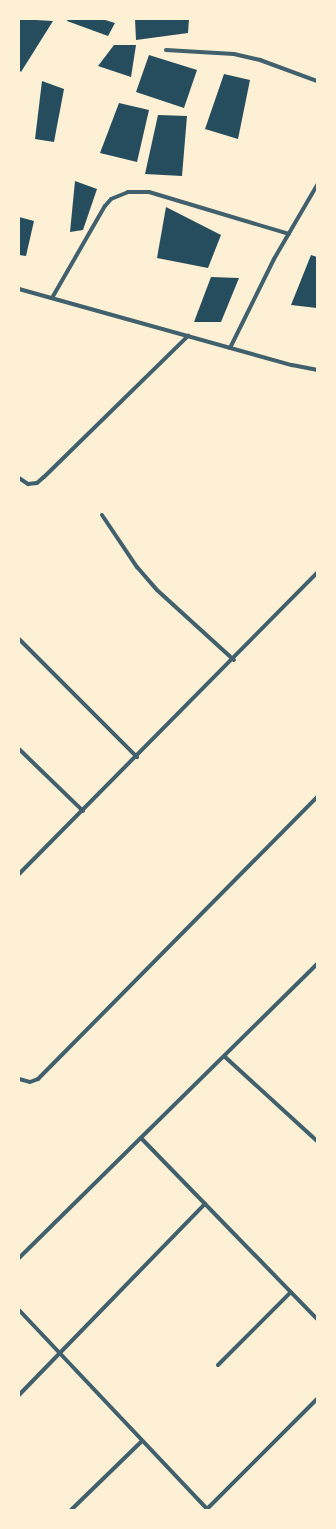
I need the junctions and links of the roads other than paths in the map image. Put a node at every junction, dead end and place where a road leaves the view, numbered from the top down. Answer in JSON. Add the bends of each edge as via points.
{"nodes":[{"id":1,"x":166,"y":50,"type":"dead end"},
{"id":2,"x":317,"y":81,"type":"edge"},
{"id":3,"x":317,"y":185,"type":"edge"},
{"id":4,"x":289,"y":234,"type":"junction"},
{"id":5,"x":20,"y":290,"type":"edge"},
{"id":6,"x":52,"y":298,"type":"junction"},
{"id":7,"x":188,"y":336,"type":"junction"},
{"id":8,"x":230,"y":348,"type":"junction"},
{"id":9,"x":317,"y":370,"type":"edge"},
{"id":10,"x":19,"y":478,"type":"edge"},
{"id":11,"x":102,"y":515,"type":"dead end"},
{"id":12,"x":317,"y":573,"type":"edge"},
{"id":13,"x":19,"y":639,"type":"edge"},
{"id":14,"x":234,"y":660,"type":"junction"},
{"id":15,"x":19,"y":749,"type":"edge"},
{"id":16,"x":137,"y":756,"type":"junction"},
{"id":17,"x":317,"y":797,"type":"edge"},
{"id":18,"x":83,"y":811,"type":"junction"},
{"id":19,"x":19,"y":874,"type":"edge"},
{"id":20,"x":317,"y":964,"type":"edge"},
{"id":21,"x":224,"y":1056,"type":"junction"},
{"id":22,"x":19,"y":1079,"type":"edge"},
{"id":23,"x":141,"y":1138,"type":"junction"},
{"id":24,"x":317,"y":1141,"type":"edge"},
{"id":25,"x":205,"y":1204,"type":"junction"},
{"id":26,"x":19,"y":1258,"type":"edge"},
{"id":27,"x":290,"y":1292,"type":"junction"},
{"id":28,"x":19,"y":1310,"type":"edge"},
{"id":29,"x":317,"y":1319,"type":"edge"},
{"id":30,"x":60,"y":1354,"type":"junction"},
{"id":31,"x":218,"y":1365,"type":"dead end"},
{"id":32,"x":19,"y":1395,"type":"edge"},
{"id":33,"x":317,"y":1399,"type":"edge"},
{"id":34,"x":142,"y":1441,"type":"junction"},
{"id":35,"x":71,"y":1510,"type":"edge"},
{"id":36,"x":207,"y":1510,"type":"edge"}],
"edges":[{"from":1,"to":2,"type":"street","via":[[234,54],[260,60]]},
{"from":3,"to":4,"type":"street"},
{"from":4,"to":6,"type":"street","via":[[149,192],[128,192],[112,199],[105,206]]},
{"from":4,"to":8,"type":"street"},
{"from":5,"to":6,"type":"street"},
{"from":6,"to":7,"type":"street"},
{"from":7,"to":8,"type":"street"},
{"from":7,"to":10,"type":"street","via":[[37,483],[28,484]]},
{"from":8,"to":9,"type":"street"},
{"from":11,"to":14,"type":"street","via":[[157,590]]},
{"from":12,"to":14,"type":"street"},
{"from":13,"to":16,"type":"street"},
{"from":14,"to":16,"type":"street"},
{"from":15,"to":18,"type":"street"},
{"from":16,"to":18,"type":"street"},
{"from":17,"to":22,"type":"street","via":[[38,1079],[30,1082]]},
{"from":18,"to":19,"type":"street"},
{"from":20,"to":21,"type":"street"},
{"from":21,"to":23,"type":"street"},
{"from":21,"to":24,"type":"street"},
{"from":23,"to":25,"type":"street"},
{"from":23,"to":26,"type":"street"},
{"from":25,"to":27,"type":"street"},
{"from":25,"to":30,"type":"street"},
{"from":27,"to":29,"type":"street"},
{"from":27,"to":31,"type":"street"},
{"from":28,"to":30,"type":"street"},
{"from":30,"to":32,"type":"street"},
{"from":30,"to":34,"type":"street"},
{"from":33,"to":36,"type":"street"},
{"from":34,"to":35,"type":"street"},
{"from":34,"to":36,"type":"street"}]}
